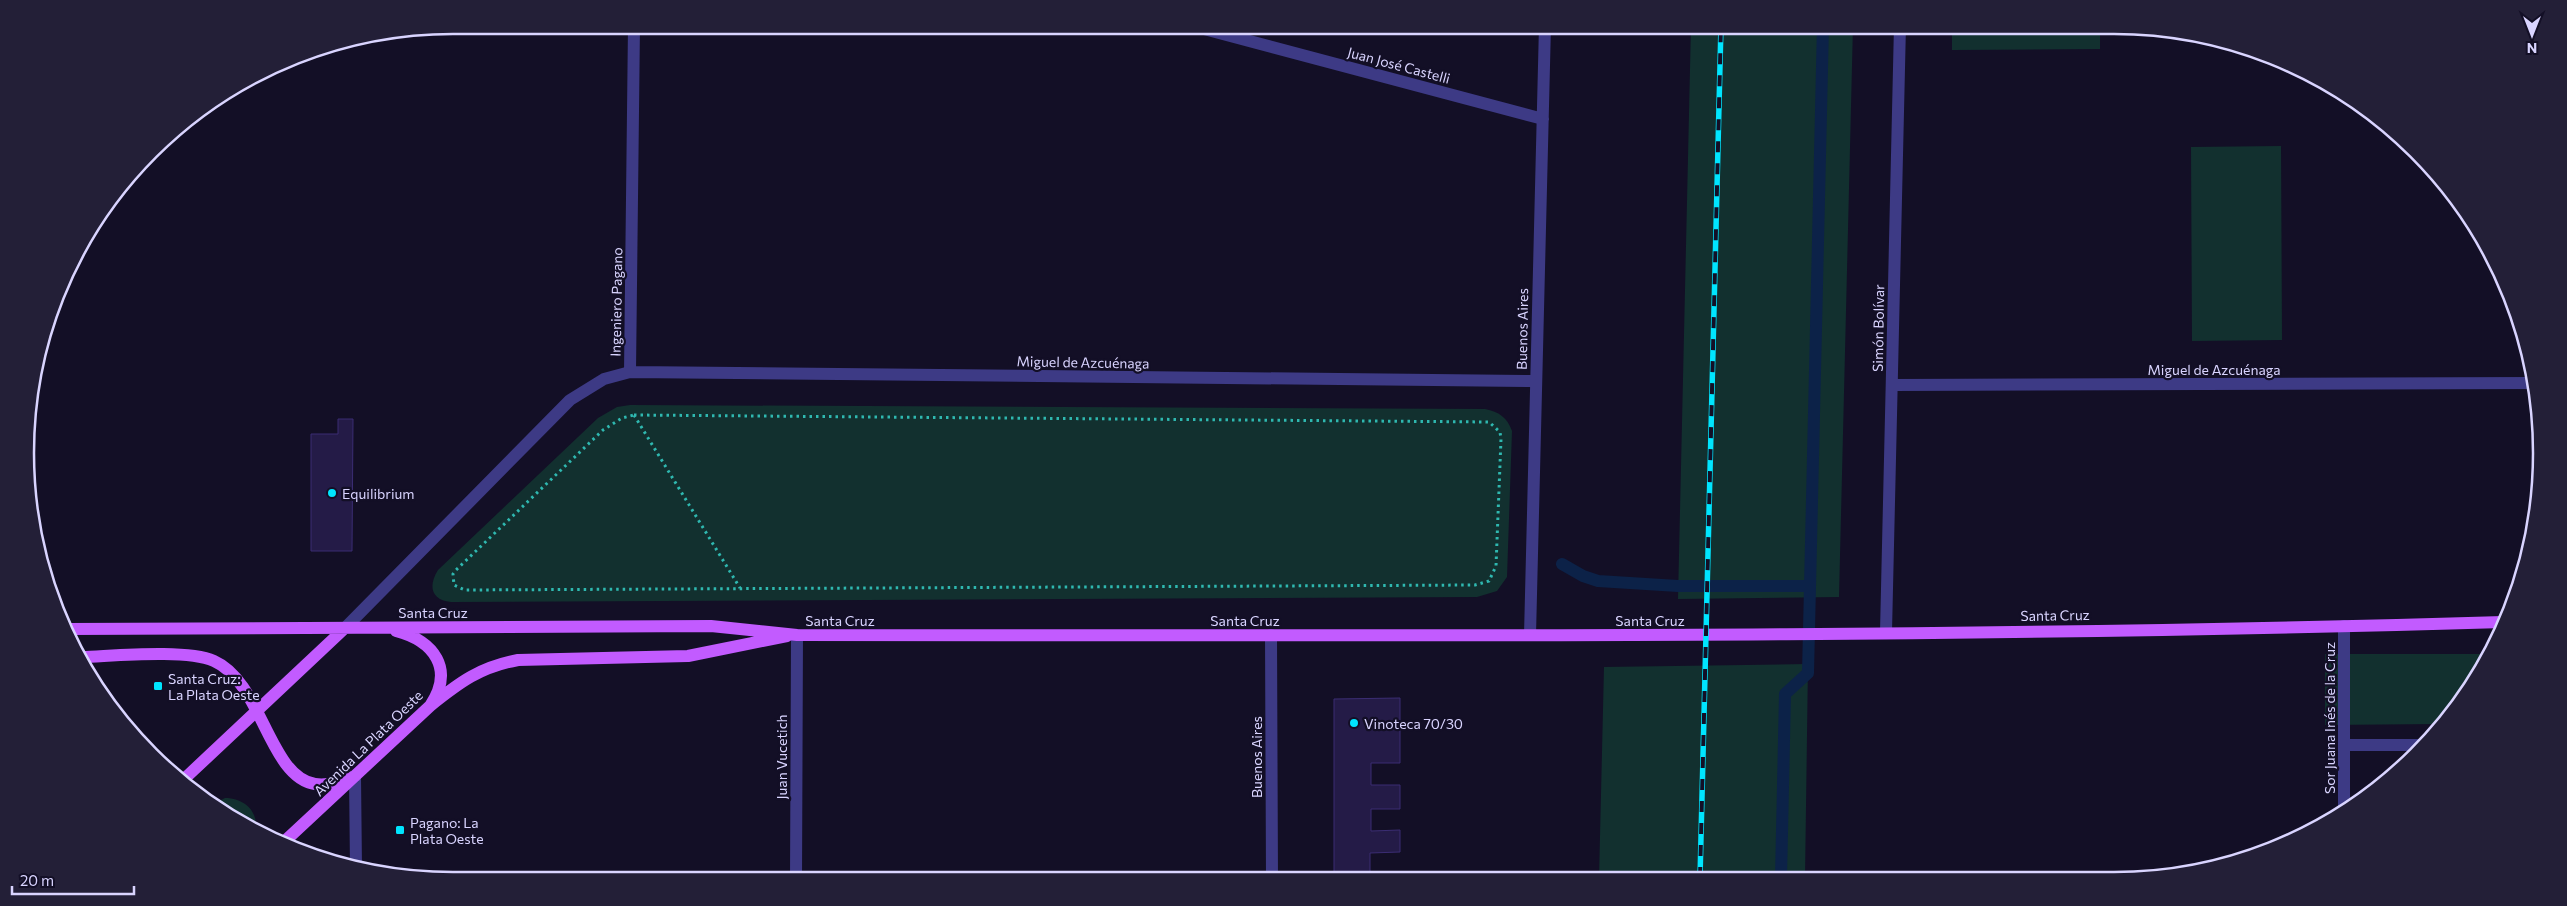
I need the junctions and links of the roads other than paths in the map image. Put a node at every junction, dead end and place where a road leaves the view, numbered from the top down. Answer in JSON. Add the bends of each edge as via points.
{"nodes":[{"id":1,"x":634,"y":34,"type":"edge"},
{"id":2,"x":1223,"y":34,"type":"edge"},
{"id":3,"x":1545,"y":34,"type":"edge"},
{"id":4,"x":1900,"y":34,"type":"edge"},
{"id":5,"x":1542,"y":119,"type":"junction"},
{"id":6,"x":630,"y":372,"type":"junction"},
{"id":7,"x":1536,"y":381,"type":"junction"},
{"id":8,"x":2527,"y":383,"type":"edge"},
{"id":9,"x":1892,"y":385,"type":"junction"},
{"id":10,"x":2497,"y":622,"type":"edge"},
{"id":11,"x":2344,"y":626,"type":"junction"},
{"id":12,"x":345,"y":628,"type":"junction"},
{"id":13,"x":382,"y":628,"type":"junction"},
{"id":14,"x":73,"y":629,"type":"edge"},
{"id":15,"x":1886,"y":632,"type":"junction"},
{"id":16,"x":797,"y":634,"type":"junction"},
{"id":17,"x":1271,"y":634,"type":"junction"},
{"id":18,"x":1530,"y":634,"type":"junction"},
{"id":19,"x":87,"y":657,"type":"edge"},
{"id":20,"x":430,"y":706,"type":"junction"},
{"id":21,"x":257,"y":711,"type":"junction"},
{"id":22,"x":2344,"y":745,"type":"junction"},
{"id":23,"x":2414,"y":745,"type":"edge"},
{"id":24,"x":355,"y":776,"type":"junction"},
{"id":25,"x":187,"y":777,"type":"edge"},
{"id":26,"x":2344,"y":804,"type":"edge"},
{"id":27,"x":288,"y":838,"type":"edge"},
{"id":28,"x":356,"y":861,"type":"edge"},
{"id":29,"x":796,"y":872,"type":"edge"},
{"id":30,"x":1272,"y":872,"type":"edge"}],
"edges":[{"from":1,"to":6,"type":"street","name":"Ingeniero Pagano"},
{"from":2,"to":5,"type":"street","name":"Juan José Castelli"},
{"from":3,"to":5,"type":"street","name":"Buenos Aires"},
{"from":4,"to":9,"type":"street","name":"Simón Bolívar"},
{"from":5,"to":7,"type":"street","name":"Buenos Aires"},
{"from":6,"to":7,"type":"street","name":"Miguel de Azcuénaga"},
{"from":6,"to":12,"type":"street","name":"Ingeniero Pagano","via":[[604,379],[570,400]]},
{"from":7,"to":18,"type":"street","name":"Buenos Aires"},
{"from":8,"to":9,"type":"street","name":"Miguel de Azcuénaga"},
{"from":9,"to":15,"type":"street","name":"Simón Bolívar"},
{"from":10,"to":11,"type":"main road","name":"Santa Cruz"},
{"from":11,"to":15,"type":"main road","name":"Santa Cruz"},
{"from":11,"to":22,"type":"street","name":"Sor Juana Inés de la Cruz"},
{"from":12,"to":13,"type":"main road","name":"Santa Cruz"},
{"from":12,"to":14,"type":"main road","name":"Santa Cruz"},
{"from":12,"to":21,"type":"main road"},
{"from":13,"to":16,"type":"main road","name":"Santa Cruz","via":[[711,626]]},
{"from":13,"to":20,"type":"main road","name":"Avenida La Plata Oeste","via":[[416,638],[425,643],[437,658],[440,687]]},
{"from":15,"to":18,"type":"main road","name":"Santa Cruz"},
{"from":16,"to":17,"type":"main road","name":"Santa Cruz"},
{"from":16,"to":20,"type":"main road","name":"Santa Cruz","via":[[688,656],[518,660],[497,664],[478,671]]},
{"from":16,"to":29,"type":"street","name":"Juan Vucetich"},
{"from":17,"to":18,"type":"main road","name":"Santa Cruz"},
{"from":17,"to":30,"type":"street","name":"Buenos Aires"},
{"from":19,"to":21,"type":"main road","via":[[183,655],[215,661],[236,678]]},
{"from":20,"to":24,"type":"main road","name":"Avenida La Plata Oeste"},
{"from":21,"to":24,"type":"main road","via":[[280,755],[295,774],[313,784],[323,785]]},
{"from":21,"to":25,"type":"main road"},
{"from":22,"to":23,"type":"street"},
{"from":22,"to":26,"type":"street","name":"Sor Juana Inés de la Cruz"},
{"from":24,"to":27,"type":"main road","name":"Avenida La Plata Oeste"},
{"from":24,"to":28,"type":"street"}]}
